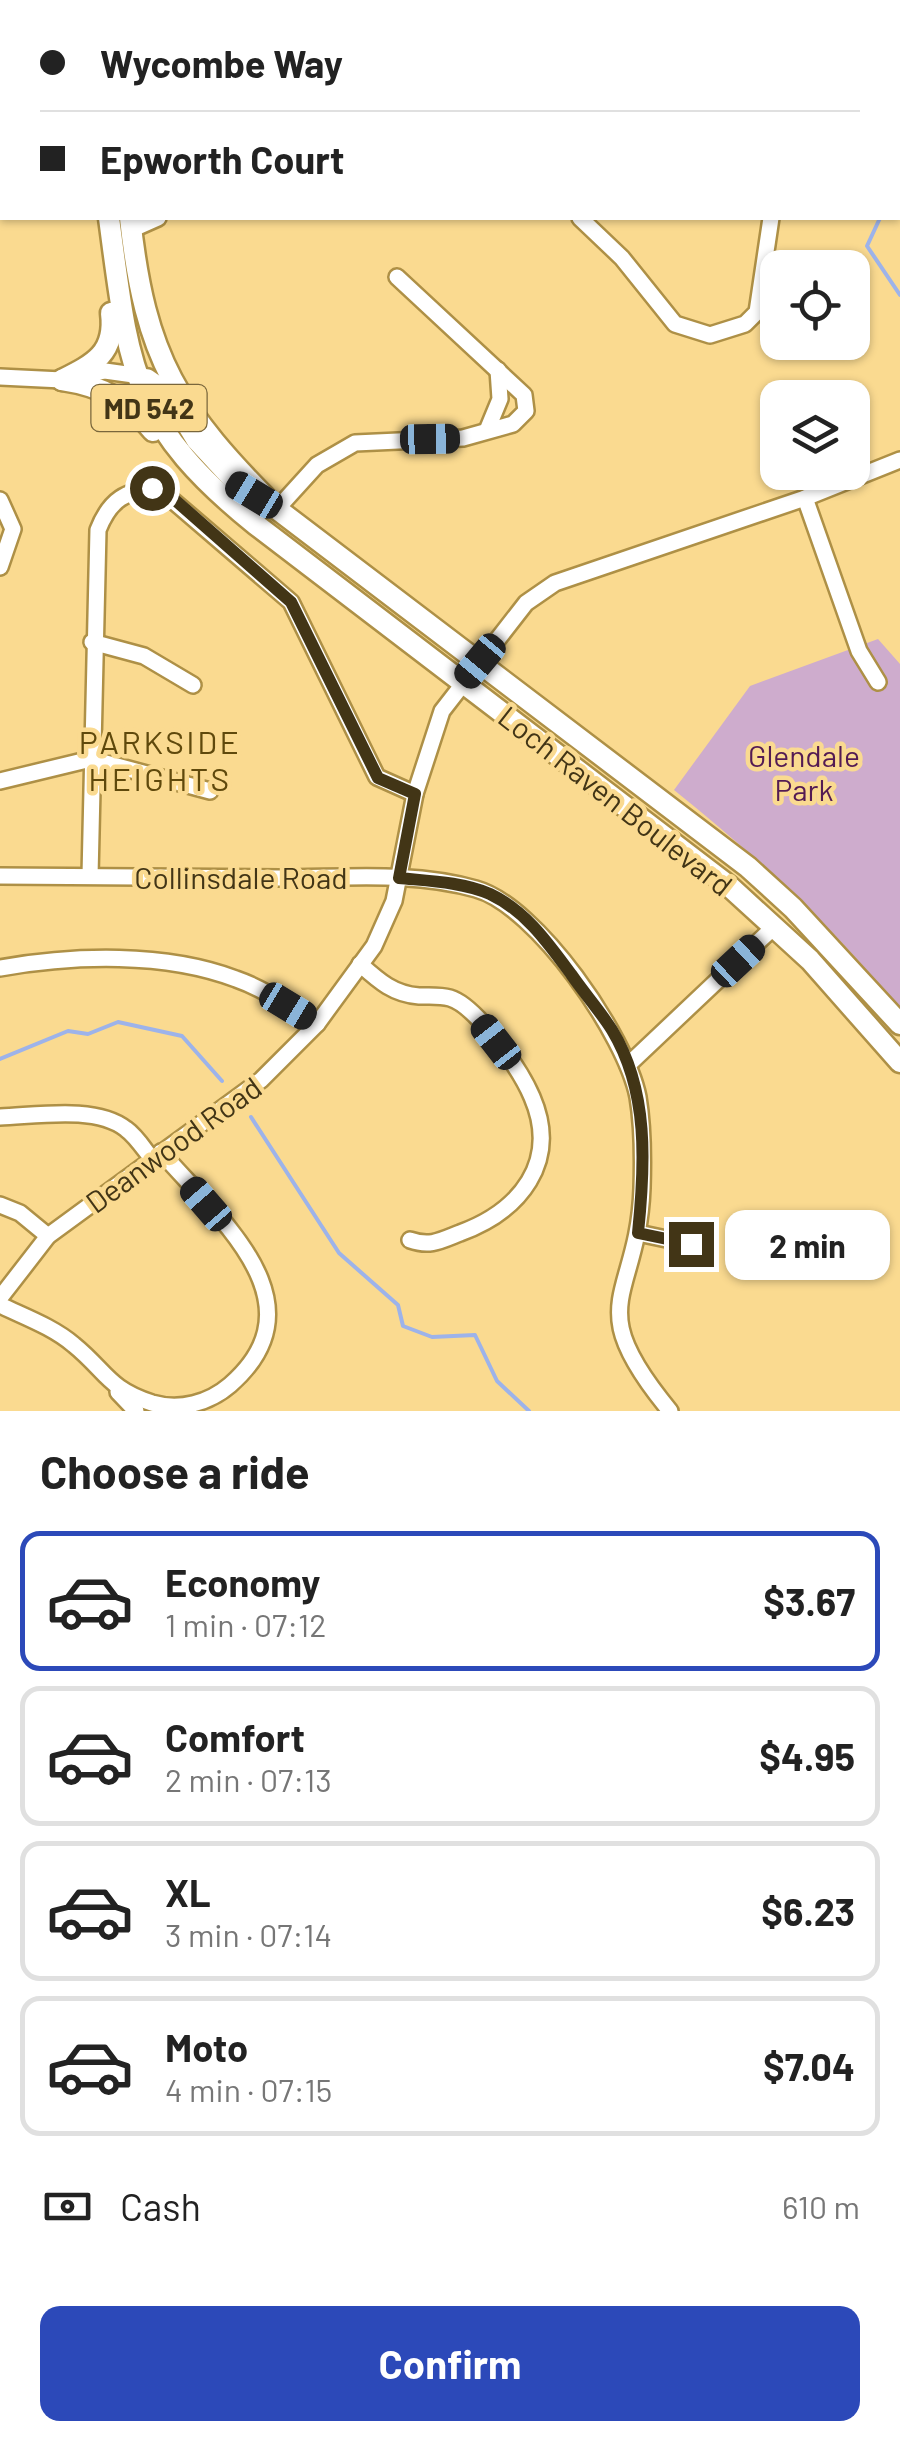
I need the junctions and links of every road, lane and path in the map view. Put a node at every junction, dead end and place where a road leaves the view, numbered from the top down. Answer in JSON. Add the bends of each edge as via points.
{"nodes":[{"id":1,"x":582,"y":220,"type":"edge"},
{"id":2,"x":770,"y":220,"type":"edge"},
{"id":3,"x":121,"y":224,"type":"edge"},
{"id":4,"x":397,"y":277,"type":"dead end"},
{"id":5,"x":498,"y":370,"type":"junction"},
{"id":6,"x":136,"y":374,"type":"junction"},
{"id":7,"x":0,"y":377,"type":"edge"},
{"id":8,"x":62,"y":380,"type":"junction"},
{"id":9,"x":488,"y":428,"type":"junction"},
{"id":10,"x":900,"y":460,"type":"edge"},
{"id":11,"x":191,"y":466,"type":"junction"},
{"id":12,"x":805,"y":498,"type":"junction"},
{"id":13,"x":0,"y":500,"type":"edge"},
{"id":14,"x":277,"y":509,"type":"junction"},
{"id":15,"x":0,"y":567,"type":"edge"},
{"id":16,"x":92,"y":642,"type":"junction"},
{"id":17,"x":480,"y":661,"type":"junction"},
{"id":18,"x":462,"y":682,"type":"junction"},
{"id":19,"x":878,"y":682,"type":"dead end"},
{"id":20,"x":192,"y":685,"type":"dead end"},
{"id":21,"x":90,"y":759,"type":"junction"},
{"id":22,"x":0,"y":781,"type":"edge"},
{"id":23,"x":210,"y":791,"type":"dead end"},
{"id":24,"x":415,"y":794,"type":"junction"},
{"id":25,"x":700,"y":828,"type":"junction"},
{"id":26,"x":672,"y":839,"type":"junction"},
{"id":27,"x":0,"y":876,"type":"edge"},
{"id":28,"x":90,"y":876,"type":"junction"},
{"id":29,"x":399,"y":878,"type":"junction"},
{"id":30,"x":793,"y":908,"type":"junction"},
{"id":31,"x":775,"y":926,"type":"junction"},
{"id":32,"x":360,"y":964,"type":"junction"},
{"id":33,"x":0,"y":968,"type":"edge"},
{"id":34,"x":317,"y":1024,"type":"junction"},
{"id":35,"x":900,"y":1024,"type":"edge"},
{"id":36,"x":900,"y":1062,"type":"edge"},
{"id":37,"x":628,"y":1065,"type":"junction"},
{"id":38,"x":0,"y":1117,"type":"edge"},
{"id":39,"x":156,"y":1156,"type":"junction"},
{"id":40,"x":0,"y":1205,"type":"edge"},
{"id":41,"x":638,"y":1233,"type":"junction"},
{"id":42,"x":48,"y":1236,"type":"junction"},
{"id":43,"x":410,"y":1240,"type":"dead end"},
{"id":44,"x":709,"y":1248,"type":"dead end"},
{"id":45,"x":0,"y":1302,"type":"edge"},
{"id":46,"x":116,"y":1389,"type":"junction"},
{"id":47,"x":136,"y":1411,"type":"edge"},
{"id":48,"x":670,"y":1411,"type":"edge"}],
"edges":[{"from":1,"to":2,"type":"street","via":[[675,324],[702,334],[736,328],[758,312]]},
{"from":3,"to":6,"type":"main road","name":"Loch Raven Boulevard","number":"MD 542","via":[[124,336]]},
{"from":3,"to":8,"type":"main road","via":[[107,275],[109,346],[94,364]]},
{"from":3,"to":14,"type":"main road","name":"Loch Raven Boulevard","number":"MD 542","via":[[170,382],[206,435]]},
{"from":4,"to":5,"type":"street"},
{"from":5,"to":9,"type":"street","via":[[500,399]]},
{"from":5,"to":9,"type":"street","via":[[524,395],[526,411],[518,422]]},
{"from":6,"to":8,"type":"street","via":[[105,371]]},
{"from":6,"to":11,"type":"main road","name":"Loch Raven Boulevard","number":"MD 542","via":[[157,421]]},
{"from":6,"to":14,"type":"street","via":[[161,386],[195,442],[232,482]]},
{"from":7,"to":8,"type":"street"},
{"from":8,"to":11,"type":"main road","via":[[117,396]]},
{"from":9,"to":14,"type":"street","via":[[463,438],[355,443],[316,465]]},
{"from":10,"to":12,"type":"street","name":"Deanwood Road"},
{"from":11,"to":18,"type":"main road","name":"Loch Raven Boulevard","number":"MD 542","via":[[254,524]]},
{"from":12,"to":17,"type":"street","name":"Deanwood Road","via":[[555,583],[526,602]]},
{"from":12,"to":19,"type":"street","via":[[859,651]]},
{"from":13,"to":15,"type":"street","via":[[12,530]]},
{"from":14,"to":17,"type":"main road","name":"Loch Raven Boulevard","number":"MD 542"},
{"from":16,"to":20,"type":"street","via":[[144,656]]},
{"from":16,"to":21,"type":"street"},
{"from":16,"to":24,"type":"street","via":[[102,517],[122,495],[158,487],[291,602],[378,778]]},
{"from":17,"to":18,"type":"street","name":"Deanwood Road"},
{"from":17,"to":25,"type":"main road","name":"Loch Raven Boulevard","number":"MD 542"},
{"from":18,"to":24,"type":"street","name":"Deanwood Road","via":[[434,725]]},
{"from":18,"to":26,"type":"main road","name":"Loch Raven Boulevard","number":"MD 542"},
{"from":21,"to":22,"type":"street"},
{"from":21,"to":23,"type":"street"},
{"from":21,"to":28,"type":"street"},
{"from":24,"to":29,"type":"street","name":"Deanwood Road"},
{"from":25,"to":26,"type":"main road"},
{"from":25,"to":30,"type":"main road","name":"Loch Raven Boulevard","number":"MD 542"},
{"from":26,"to":31,"type":"main road","name":"Loch Raven Boulevard","number":"MD 542"},
{"from":27,"to":28,"type":"street","name":"Collinsdale Road"},
{"from":28,"to":29,"type":"street","name":"Collinsdale Road"},
{"from":29,"to":32,"type":"street","name":"Deanwood Road","via":[[384,927]]},
{"from":29,"to":37,"type":"street","name":"Collinsdale Road","via":[[476,888],[513,907],[601,1014]]},
{"from":30,"to":31,"type":"main road"},
{"from":30,"to":35,"type":"main road","name":"Loch Raven Boulevard","number":"MD 542"},
{"from":31,"to":36,"type":"main road","name":"Loch Raven Boulevard","number":"MD 542"},
{"from":31,"to":37,"type":"street"},
{"from":32,"to":34,"type":"street","name":"Deanwood Road"},
{"from":32,"to":43,"type":"street","via":[[397,992],[449,997],[472,1012],[512,1064],[540,1116],[539,1161],[524,1194],[470,1230],[428,1246]]},
{"from":33,"to":34,"type":"street","via":[[112,961],[194,966],[259,988]]},
{"from":34,"to":39,"type":"street","name":"Deanwood Road","via":[[262,1080]]},
{"from":37,"to":41,"type":"street","name":"Collinsdale Road","via":[[641,1127]]},
{"from":38,"to":39,"type":"street","via":[[109,1120]]},
{"from":39,"to":42,"type":"street","name":"Deanwood Road"},
{"from":39,"to":46,"type":"street","via":[[262,1278],[269,1332],[250,1365],[204,1402],[163,1406]]},
{"from":40,"to":42,"type":"street"},
{"from":41,"to":44,"type":"street"},
{"from":41,"to":48,"type":"street","name":"Collinsdale Road","via":[[618,1293],[620,1331],[632,1361]]},
{"from":42,"to":45,"type":"street","name":"Deanwood Road"},
{"from":45,"to":46,"type":"street","via":[[75,1345]]},
{"from":46,"to":47,"type":"street"}]}
